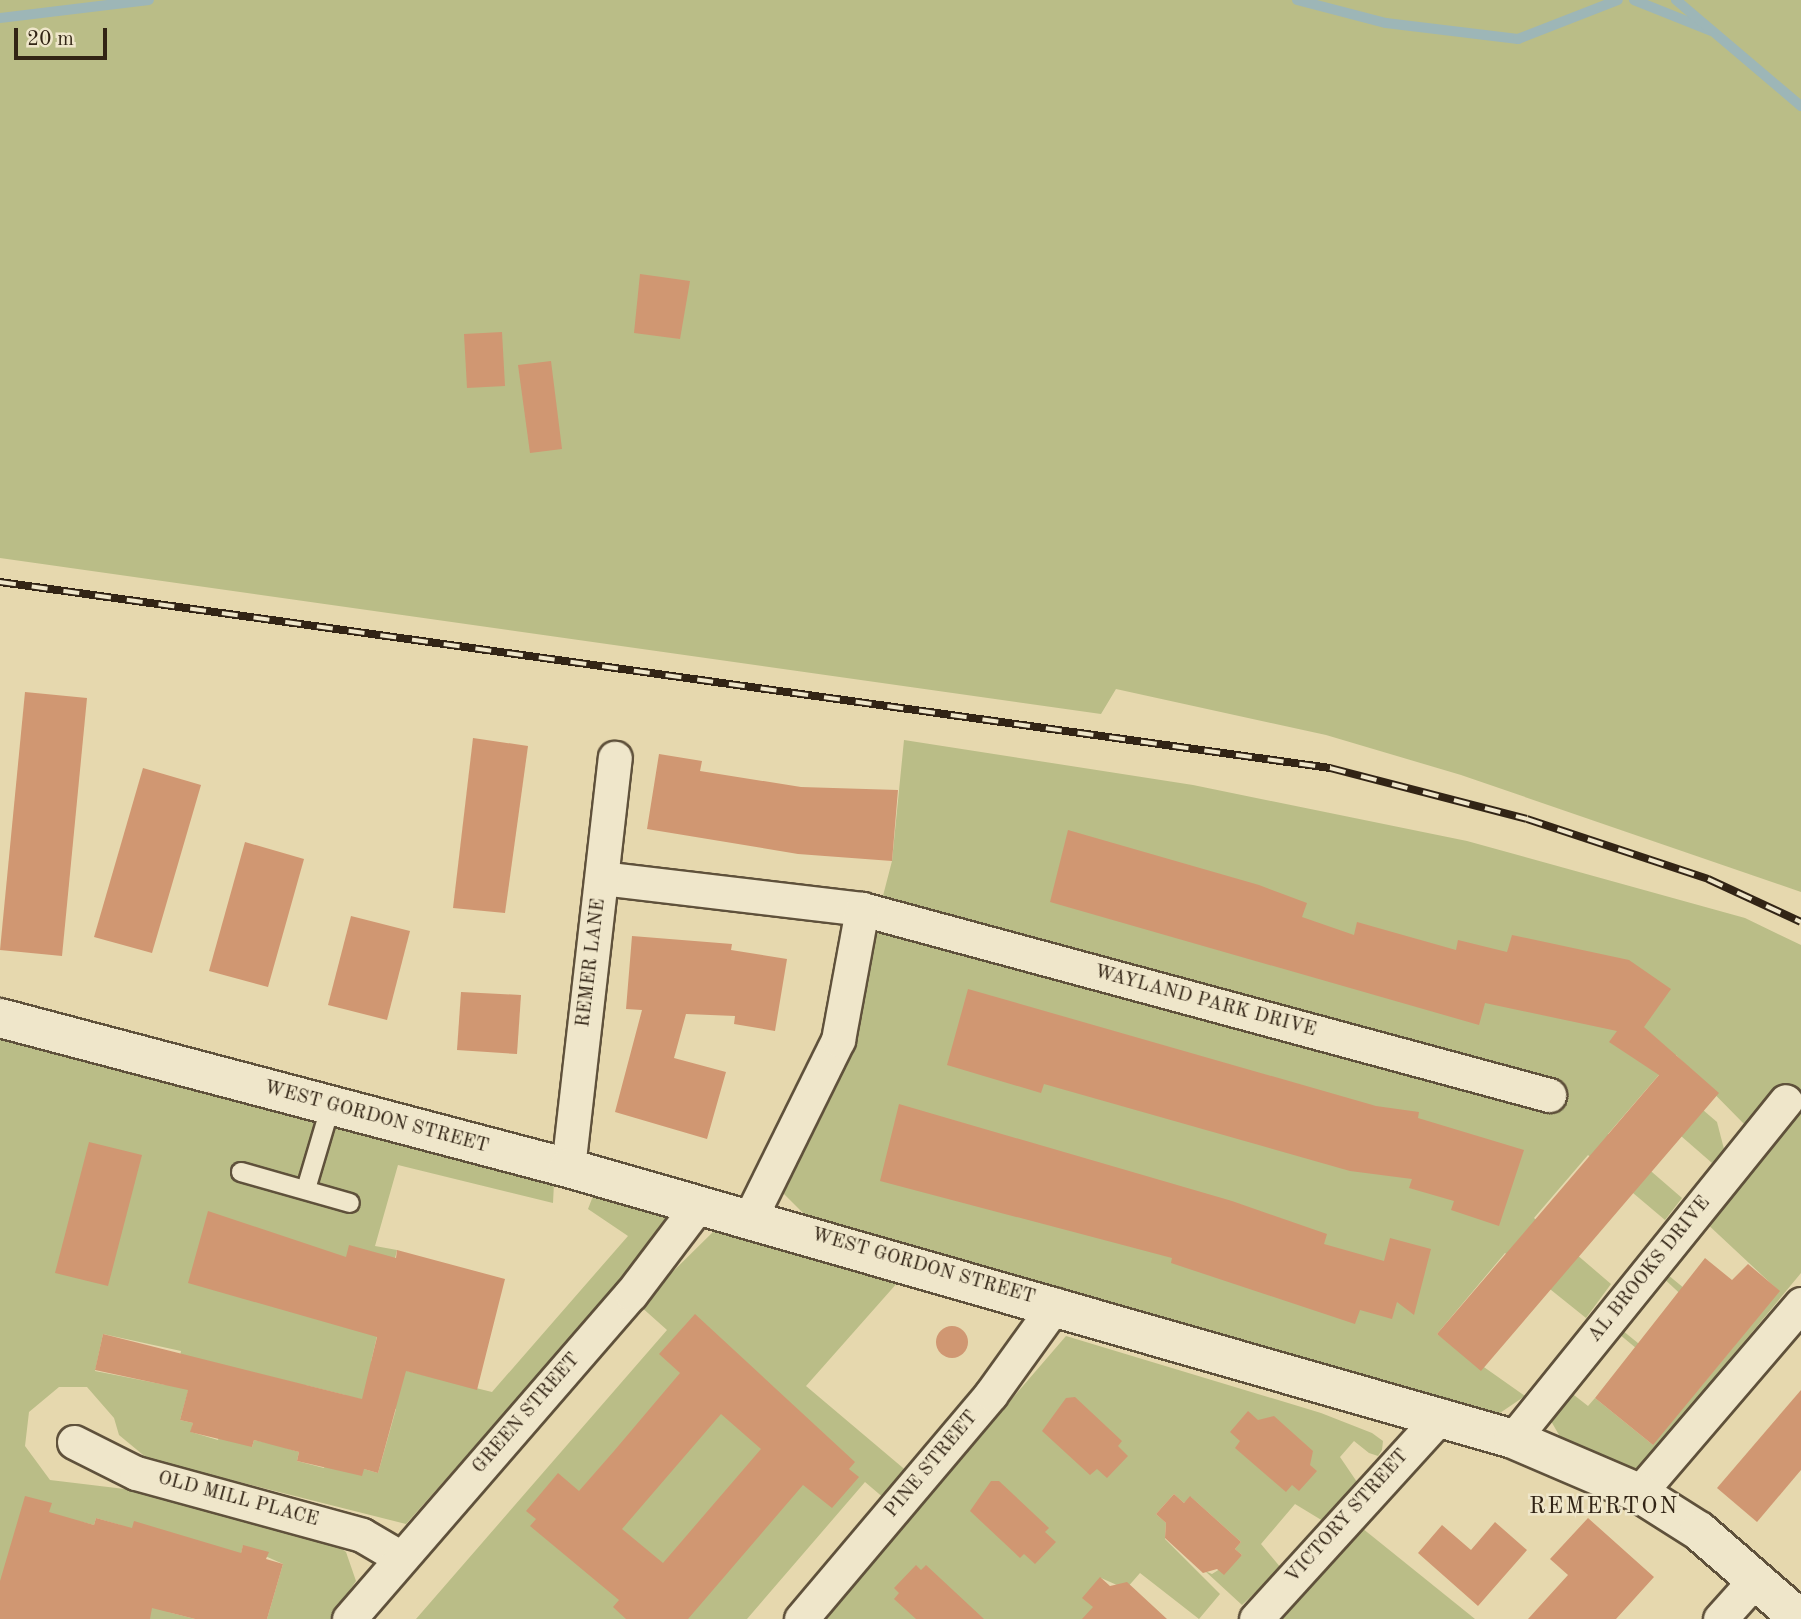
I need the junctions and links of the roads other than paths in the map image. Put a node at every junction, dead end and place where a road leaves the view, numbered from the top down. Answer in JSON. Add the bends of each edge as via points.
{"nodes":[{"id":1,"x":615,"y":758,"type":"dead end"},
{"id":2,"x":602,"y":878,"type":"junction"},
{"id":3,"x":862,"y":909,"type":"junction"},
{"id":4,"x":0,"y":1018,"type":"edge"},
{"id":5,"x":1549,"y":1095,"type":"dead end"},
{"id":6,"x":1786,"y":1101,"type":"dead end"},
{"id":7,"x":330,"y":1108,"type":"junction"},
{"id":8,"x":568,"y":1168,"type":"junction"},
{"id":9,"x":241,"y":1172,"type":"dead end"},
{"id":10,"x":306,"y":1189,"type":"junction"},
{"id":11,"x":350,"y":1203,"type":"dead end"},
{"id":12,"x":698,"y":1204,"type":"junction"},
{"id":13,"x":750,"y":1218,"type":"junction"},
{"id":14,"x":1055,"y":1304,"type":"junction"},
{"id":15,"x":1801,"y":1304,"type":"edge"},
{"id":16,"x":1441,"y":1416,"type":"junction"},
{"id":17,"x":1513,"y":1439,"type":"junction"},
{"id":18,"x":74,"y":1442,"type":"dead end"},
{"id":19,"x":1639,"y":1493,"type":"junction"},
{"id":20,"x":401,"y":1558,"type":"junction"},
{"id":21,"x":1755,"y":1580,"type":"junction"},
{"id":22,"x":349,"y":1619,"type":"edge"},
{"id":23,"x":801,"y":1619,"type":"edge"},
{"id":24,"x":1256,"y":1619,"type":"edge"},
{"id":25,"x":1720,"y":1619,"type":"edge"},
{"id":26,"x":1800,"y":1619,"type":"edge"}],
"edges":[{"from":1,"to":2,"type":"street","name":"REMER LANE"},
{"from":2,"to":3,"type":"street","name":"WAYLAND PARK DRIVE"},
{"from":2,"to":8,"type":"street","name":"REMER LANE"},
{"from":3,"to":5,"type":"street","name":"WAYLAND PARK DRIVE"},
{"from":3,"to":13,"type":"street","via":[[838,1040]]},
{"from":4,"to":7,"type":"street","name":"WEST GORDON STREET"},
{"from":6,"to":17,"type":"street","name":"AL BROOKS DRIVE"},
{"from":7,"to":8,"type":"street","name":"WEST GORDON STREET"},
{"from":7,"to":10,"type":"lane"},
{"from":8,"to":12,"type":"street","name":"WEST GORDON STREET"},
{"from":9,"to":10,"type":"lane"},
{"from":10,"to":11,"type":"lane"},
{"from":12,"to":13,"type":"street","name":"WEST GORDON STREET"},
{"from":12,"to":20,"type":"street","name":"GREEN STREET","via":[[631,1294]]},
{"from":13,"to":14,"type":"street","name":"WEST GORDON STREET"},
{"from":14,"to":16,"type":"street","name":"WEST GORDON STREET"},
{"from":14,"to":23,"type":"street","name":"PINE STREET","via":[[991,1394]]},
{"from":15,"to":19,"type":"street"},
{"from":16,"to":17,"type":"street","name":"WEST GORDON STREET"},
{"from":16,"to":24,"type":"street","name":"VICTORY STREET"},
{"from":17,"to":19,"type":"street","name":"WEST GORDON STREET"},
{"from":18,"to":20,"type":"street","name":"OLD MILL PLACE","via":[[136,1473],[362,1535]]},
{"from":19,"to":21,"type":"street","name":"WEST GORDON STREET","via":[[1699,1531]]},
{"from":20,"to":22,"type":"street","name":"GREEN STREET"},
{"from":21,"to":25,"type":"street"},
{"from":21,"to":26,"type":"street","name":"WEST GORDON STREET"}]}
